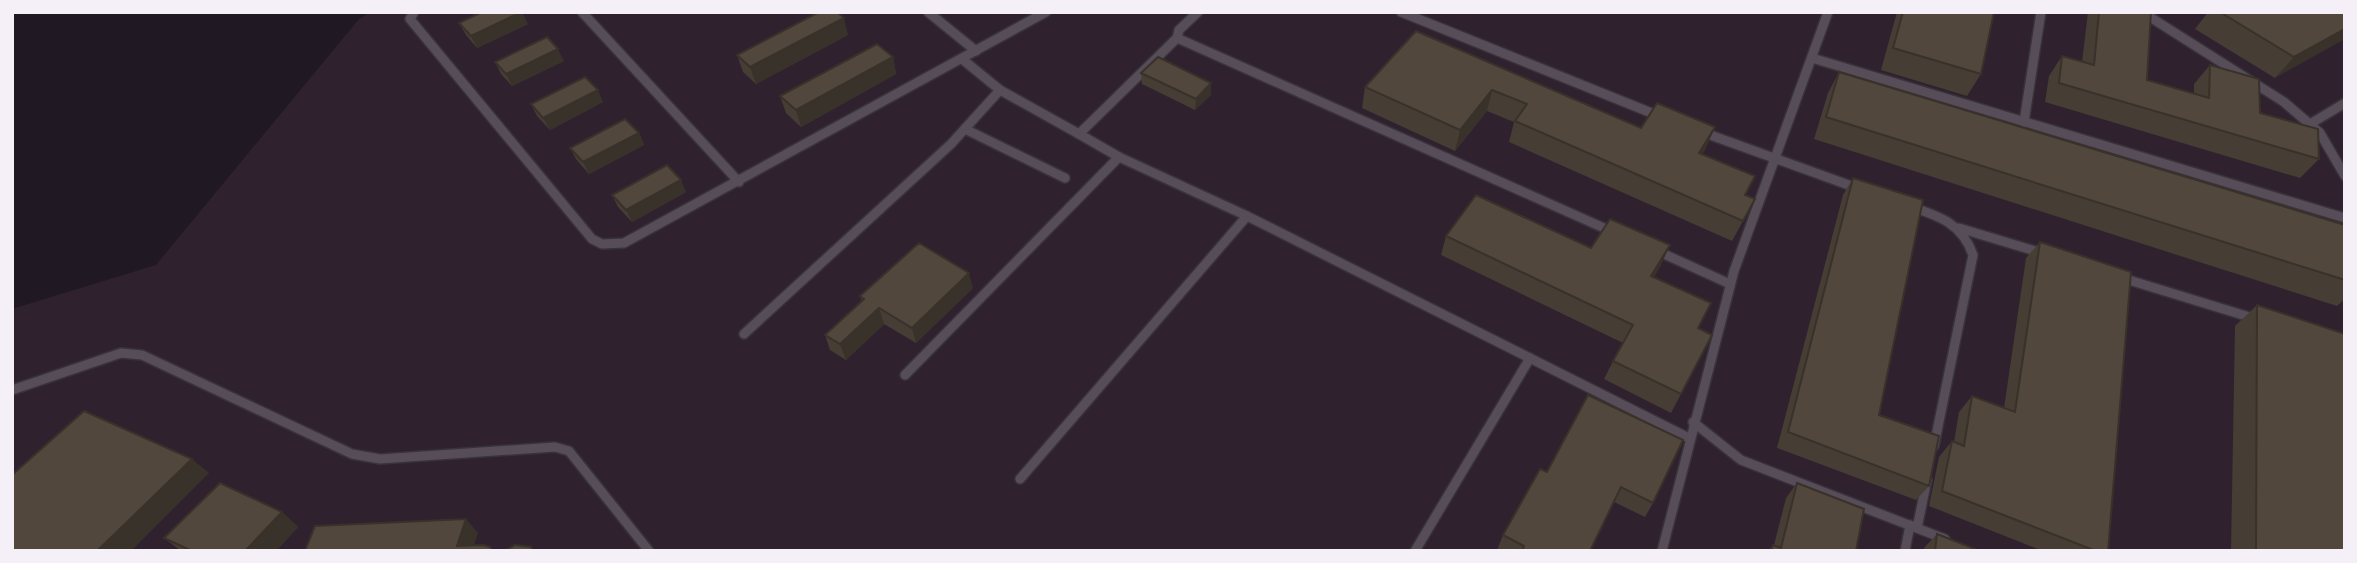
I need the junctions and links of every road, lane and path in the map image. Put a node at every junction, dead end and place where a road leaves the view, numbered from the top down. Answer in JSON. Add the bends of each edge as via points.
{"nodes":[{"id":1,"x":414,"y":12,"type":"edge"},
{"id":2,"x":582,"y":12,"type":"edge"},
{"id":3,"x":928,"y":12,"type":"edge"},
{"id":4,"x":1046,"y":12,"type":"edge"},
{"id":5,"x":1198,"y":12,"type":"edge"},
{"id":6,"x":1401,"y":12,"type":"edge"},
{"id":7,"x":1828,"y":12,"type":"edge"},
{"id":8,"x":2040,"y":12,"type":"edge"},
{"id":9,"x":2142,"y":12,"type":"edge"},
{"id":10,"x":1177,"y":37,"type":"junction"},
{"id":11,"x":976,"y":51,"type":"junction"},
{"id":12,"x":1812,"y":58,"type":"junction"},
{"id":13,"x":962,"y":59,"type":"junction"},
{"id":14,"x":1000,"y":90,"type":"junction"},
{"id":15,"x":2345,"y":103,"type":"edge"},
{"id":16,"x":1672,"y":121,"type":"edge"},
{"id":17,"x":2024,"y":122,"type":"junction"},
{"id":18,"x":2310,"y":124,"type":"junction"},
{"id":19,"x":965,"y":129,"type":"junction"},
{"id":20,"x":1698,"y":131,"type":"edge"},
{"id":21,"x":1079,"y":134,"type":"junction"},
{"id":22,"x":1119,"y":157,"type":"junction"},
{"id":23,"x":1776,"y":160,"type":"junction"},
{"id":24,"x":2345,"y":176,"type":"edge"},
{"id":25,"x":1065,"y":178,"type":"dead end"},
{"id":26,"x":739,"y":182,"type":"junction"},
{"id":27,"x":1863,"y":190,"type":"edge"},
{"id":28,"x":1900,"y":203,"type":"edge"},
{"id":29,"x":1247,"y":216,"type":"junction"},
{"id":30,"x":2345,"y":218,"type":"edge"},
{"id":31,"x":1959,"y":228,"type":"junction"},
{"id":32,"x":1617,"y":234,"type":"edge"},
{"id":33,"x":1642,"y":245,"type":"edge"},
{"id":34,"x":2050,"y":256,"type":"edge"},
{"id":35,"x":2115,"y":275,"type":"edge"},
{"id":36,"x":1730,"y":284,"type":"junction"},
{"id":37,"x":2271,"y":323,"type":"edge"},
{"id":38,"x":744,"y":334,"type":"dead end"},
{"id":39,"x":1530,"y":358,"type":"junction"},
{"id":40,"x":905,"y":375,"type":"dead end"},
{"id":41,"x":12,"y":390,"type":"edge"},
{"id":42,"x":1693,"y":422,"type":"junction"},
{"id":43,"x":1689,"y":438,"type":"junction"},
{"id":44,"x":1931,"y":460,"type":"edge"},
{"id":45,"x":1928,"y":473,"type":"edge"},
{"id":46,"x":1020,"y":479,"type":"dead end"},
{"id":47,"x":1914,"y":526,"type":"junction"},
{"id":48,"x":1953,"y":542,"type":"edge"},
{"id":49,"x":649,"y":551,"type":"edge"},
{"id":50,"x":1415,"y":551,"type":"edge"},
{"id":51,"x":1662,"y":551,"type":"edge"},
{"id":52,"x":1905,"y":551,"type":"edge"}],
"edges":[{"from":1,"to":26,"type":"lane","via":[[410,19],[596,242],[624,243]]},
{"from":2,"to":26,"type":"lane"},
{"from":3,"to":11,"type":"lane"},
{"from":4,"to":11,"type":"lane"},
{"from":5,"to":10,"type":"lane"},
{"from":6,"to":16,"type":"lane"},
{"from":7,"to":12,"type":"lane"},
{"from":8,"to":17,"type":"lane"},
{"from":9,"to":18,"type":"lane","via":[[2284,102]]},
{"from":10,"to":21,"type":"lane"},
{"from":10,"to":32,"type":"lane"},
{"from":11,"to":13,"type":"lane"},
{"from":12,"to":17,"type":"lane"},
{"from":12,"to":23,"type":"lane"},
{"from":13,"to":14,"type":"lane"},
{"from":13,"to":26,"type":"lane"},
{"from":14,"to":19,"type":"lane"},
{"from":14,"to":21,"type":"lane"},
{"from":15,"to":18,"type":"lane"},
{"from":17,"to":30,"type":"lane"},
{"from":18,"to":24,"type":"lane"},
{"from":19,"to":25,"type":"lane"},
{"from":19,"to":38,"type":"lane"},
{"from":20,"to":23,"type":"lane"},
{"from":21,"to":22,"type":"lane"},
{"from":22,"to":29,"type":"lane"},
{"from":22,"to":40,"type":"lane"},
{"from":23,"to":27,"type":"lane"},
{"from":23,"to":36,"type":"lane"},
{"from":28,"to":31,"type":"lane"},
{"from":29,"to":39,"type":"lane"},
{"from":29,"to":46,"type":"lane"},
{"from":31,"to":34,"type":"lane"},
{"from":31,"to":44,"type":"lane","via":[[1968,238],[1973,256]]},
{"from":33,"to":36,"type":"lane"},
{"from":35,"to":37,"type":"lane"},
{"from":36,"to":42,"type":"lane"},
{"from":39,"to":43,"type":"lane"},
{"from":39,"to":50,"type":"lane"},
{"from":41,"to":49,"type":"lane","via":[[121,353],[142,355],[352,454],[380,459],[555,447],[569,451]]},
{"from":42,"to":43,"type":"lane"},
{"from":42,"to":47,"type":"lane","via":[[1741,460]]},
{"from":43,"to":51,"type":"lane"},
{"from":45,"to":47,"type":"lane"},
{"from":47,"to":48,"type":"lane"},
{"from":47,"to":52,"type":"lane"}]}
